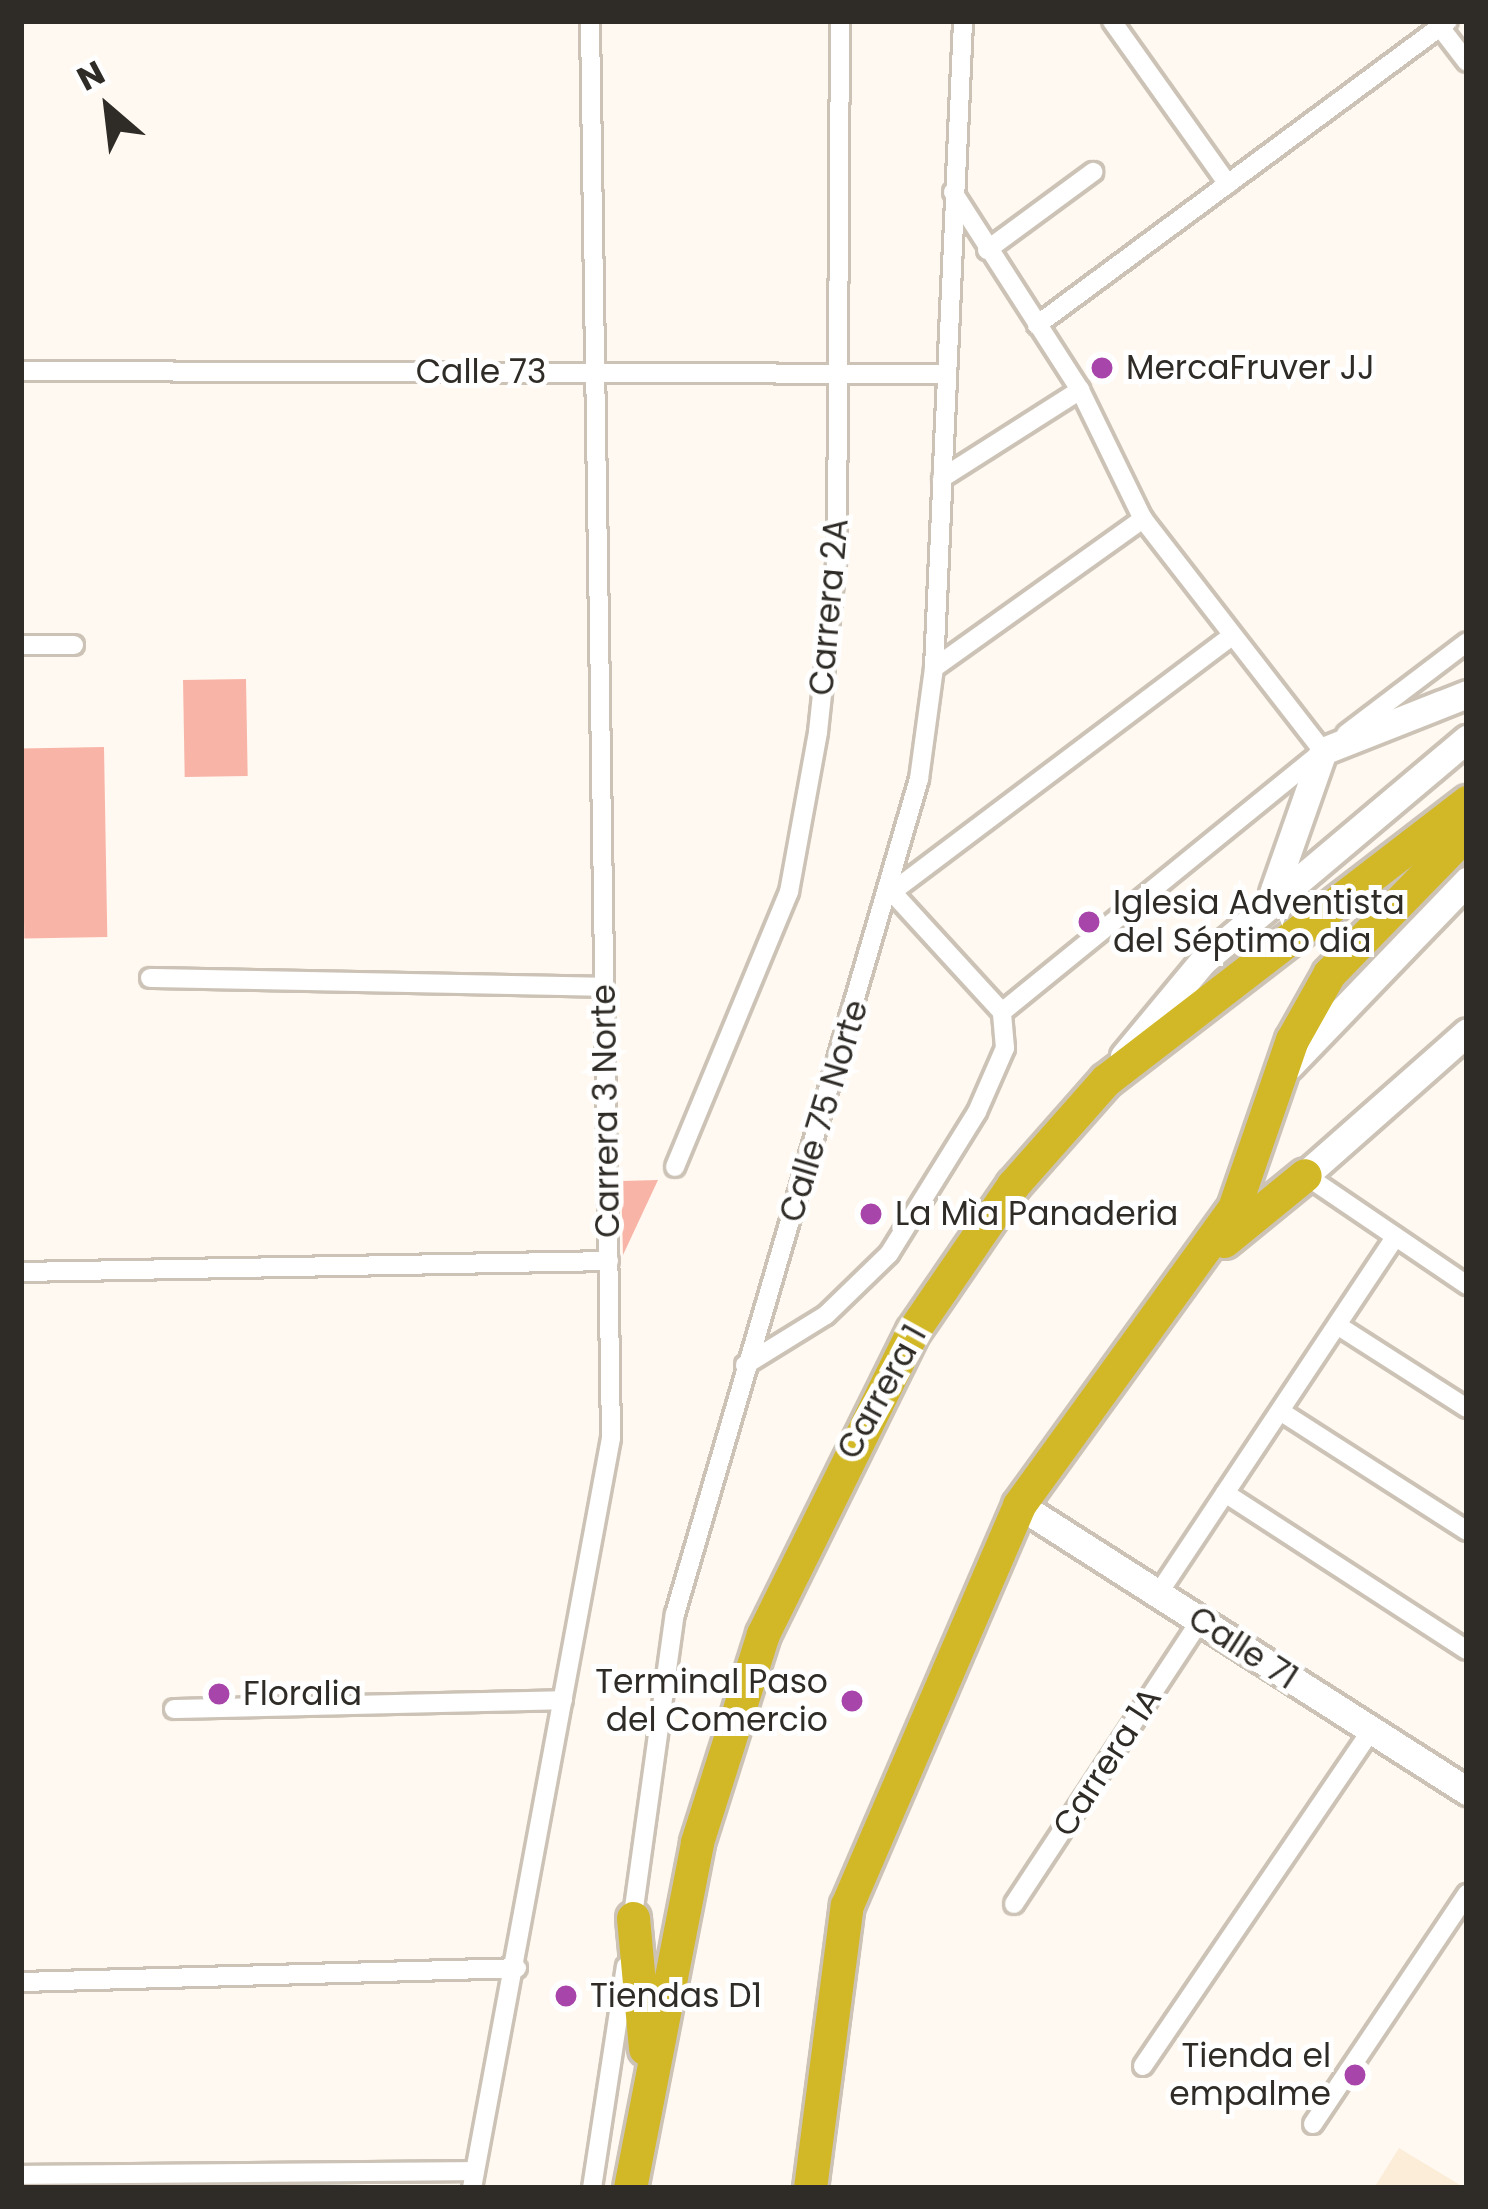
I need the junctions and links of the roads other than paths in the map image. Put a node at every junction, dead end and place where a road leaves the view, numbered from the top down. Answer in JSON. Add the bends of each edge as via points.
{"nodes":[{"id":1,"x":590,"y":21,"type":"edge"},
{"id":2,"x":840,"y":21,"type":"edge"},
{"id":3,"x":963,"y":21,"type":"edge"},
{"id":4,"x":1112,"y":21,"type":"edge"},
{"id":5,"x":1444,"y":24,"type":"edge"},
{"id":6,"x":1467,"y":62,"type":"edge"},
{"id":7,"x":1093,"y":172,"type":"dead end"},
{"id":8,"x":1228,"y":184,"type":"junction"},
{"id":9,"x":952,"y":190,"type":"junction"},
{"id":10,"x":988,"y":250,"type":"junction"},
{"id":11,"x":1036,"y":326,"type":"junction"},
{"id":12,"x":21,"y":370,"type":"edge"},
{"id":13,"x":595,"y":373,"type":"junction"},
{"id":14,"x":838,"y":374,"type":"junction"},
{"id":15,"x":941,"y":374,"type":"junction"},
{"id":16,"x":1080,"y":390,"type":"junction"},
{"id":17,"x":942,"y":478,"type":"junction"},
{"id":18,"x":1143,"y":519,"type":"junction"},
{"id":19,"x":1229,"y":638,"type":"junction"},
{"id":20,"x":1467,"y":642,"type":"edge"},
{"id":21,"x":21,"y":645,"type":"edge"},
{"id":22,"x":74,"y":645,"type":"dead end"},
{"id":23,"x":934,"y":668,"type":"junction"},
{"id":24,"x":1467,"y":694,"type":"edge"},
{"id":25,"x":1467,"y":739,"type":"edge"},
{"id":26,"x":1323,"y":752,"type":"junction"},
{"id":27,"x":1467,"y":802,"type":"edge"},
{"id":28,"x":1467,"y":832,"type":"edge"},
{"id":29,"x":1467,"y":881,"type":"edge"},
{"id":30,"x":892,"y":892,"type":"junction"},
{"id":31,"x":1265,"y":907,"type":"junction"},
{"id":32,"x":150,"y":978,"type":"dead end"},
{"id":33,"x":604,"y":987,"type":"junction"},
{"id":34,"x":1002,"y":1012,"type":"junction"},
{"id":35,"x":1467,"y":1032,"type":"edge"},
{"id":36,"x":1278,"y":1078,"type":"junction"},
{"id":37,"x":1106,"y":1080,"type":"junction"},
{"id":38,"x":675,"y":1167,"type":"dead end"},
{"id":39,"x":1305,"y":1175,"type":"junction"},
{"id":40,"x":1395,"y":1237,"type":"junction"},
{"id":41,"x":609,"y":1261,"type":"junction"},
{"id":42,"x":1200,"y":1262,"type":"junction"},
{"id":43,"x":21,"y":1272,"type":"edge"},
{"id":44,"x":1467,"y":1285,"type":"edge"},
{"id":45,"x":1337,"y":1324,"type":"junction"},
{"id":46,"x":745,"y":1365,"type":"junction"},
{"id":47,"x":1467,"y":1408,"type":"edge"},
{"id":48,"x":1280,"y":1411,"type":"junction"},
{"id":49,"x":1225,"y":1493,"type":"junction"},
{"id":50,"x":1018,"y":1505,"type":"junction"},
{"id":51,"x":1467,"y":1531,"type":"edge"},
{"id":52,"x":1158,"y":1594,"type":"junction"},
{"id":53,"x":1200,"y":1621,"type":"junction"},
{"id":54,"x":1467,"y":1650,"type":"edge"},
{"id":55,"x":563,"y":1700,"type":"junction"},
{"id":56,"x":174,"y":1709,"type":"dead end"},
{"id":57,"x":1371,"y":1730,"type":"junction"},
{"id":58,"x":1465,"y":1785,"type":"edge"},
{"id":59,"x":1467,"y":1894,"type":"edge"},
{"id":60,"x":1014,"y":1904,"type":"dead end"},
{"id":61,"x":633,"y":1918,"type":"junction"},
{"id":62,"x":517,"y":1968,"type":"junction"},
{"id":63,"x":21,"y":1982,"type":"edge"},
{"id":64,"x":1143,"y":2066,"type":"dead end"},
{"id":65,"x":650,"y":2104,"type":"junction"},
{"id":66,"x":1313,"y":2124,"type":"dead end"},
{"id":67,"x":21,"y":2175,"type":"edge"},
{"id":68,"x":474,"y":2180,"type":"edge"},
{"id":69,"x":810,"y":2186,"type":"edge"},
{"id":70,"x":592,"y":2188,"type":"edge"},
{"id":71,"x":630,"y":2188,"type":"edge"}],
"edges":[{"from":1,"to":13,"type":"street","name":"Carrera 3 Norte"},
{"from":2,"to":14,"type":"street","name":"Carrera 2A"},
{"from":3,"to":9,"type":"street","name":"Calle 75 Norte"},
{"from":4,"to":8,"type":"street"},
{"from":5,"to":6,"type":"street"},
{"from":5,"to":8,"type":"street"},
{"from":7,"to":10,"type":"street"},
{"from":8,"to":11,"type":"street"},
{"from":9,"to":10,"type":"street"},
{"from":9,"to":15,"type":"street","name":"Calle 75 Norte"},
{"from":10,"to":11,"type":"street"},
{"from":11,"to":16,"type":"street"},
{"from":12,"to":13,"type":"street","name":"Calle 73"},
{"from":13,"to":14,"type":"street","name":"Calle 73"},
{"from":13,"to":33,"type":"street","name":"Carrera 3 Norte"},
{"from":14,"to":15,"type":"street","name":"Calle 73"},
{"from":14,"to":38,"type":"street","name":"Carrera 2A","via":[[829,646],[789,892]]},
{"from":15,"to":17,"type":"street","name":"Calle 75 Norte"},
{"from":16,"to":17,"type":"street"},
{"from":16,"to":18,"type":"street"},
{"from":17,"to":23,"type":"street","name":"Calle 75 Norte"},
{"from":18,"to":19,"type":"street"},
{"from":18,"to":23,"type":"street"},
{"from":19,"to":26,"type":"street"},
{"from":19,"to":30,"type":"street"},
{"from":20,"to":26,"type":"street"},
{"from":21,"to":22,"type":"street"},
{"from":23,"to":30,"type":"street","name":"Calle 75 Norte"},
{"from":24,"to":26,"type":"street"},
{"from":25,"to":31,"type":"street","via":[[1438,774]]},
{"from":26,"to":31,"type":"street","via":[[1294,854]]},
{"from":26,"to":34,"type":"street"},
{"from":27,"to":37,"type":"highway","name":"Carrera 1"},
{"from":28,"to":36,"type":"highway","via":[[1329,974]]},
{"from":29,"to":36,"type":"street"},
{"from":30,"to":34,"type":"street"},
{"from":30,"to":46,"type":"street","name":"Calle 75 Norte"},
{"from":31,"to":37,"type":"street","via":[[1174,993]]},
{"from":32,"to":33,"type":"street"},
{"from":33,"to":41,"type":"street","name":"Carrera 3 Norte"},
{"from":34,"to":46,"type":"street","via":[[1005,1048],[977,1112],[889,1254],[826,1315]]},
{"from":35,"to":39,"type":"street"},
{"from":36,"to":42,"type":"highway","via":[[1234,1208]]},
{"from":37,"to":65,"type":"highway","name":"Carrera 1","via":[[1013,1185],[913,1330],[804,1542],[697,1842]]},
{"from":39,"to":40,"type":"street"},
{"from":39,"to":42,"type":"highway"},
{"from":40,"to":44,"type":"street"},
{"from":40,"to":45,"type":"street"},
{"from":41,"to":43,"type":"street"},
{"from":41,"to":55,"type":"street","name":"Carrera 3 Norte","via":[[611,1438]]},
{"from":42,"to":50,"type":"highway","via":[[1094,1389]]},
{"from":45,"to":47,"type":"street"},
{"from":45,"to":48,"type":"street"},
{"from":46,"to":61,"type":"street","name":"Calle 75 Norte","via":[[675,1614]]},
{"from":48,"to":49,"type":"street"},
{"from":48,"to":51,"type":"street"},
{"from":49,"to":52,"type":"street"},
{"from":49,"to":54,"type":"street"},
{"from":50,"to":52,"type":"street","name":"Calle 71"},
{"from":50,"to":69,"type":"highway","via":[[847,1905]]},
{"from":52,"to":53,"type":"street","name":"Calle 71"},
{"from":53,"to":57,"type":"street","name":"Calle 71"},
{"from":53,"to":60,"type":"street","name":"Carrera 1A"},
{"from":55,"to":56,"type":"street"},
{"from":55,"to":62,"type":"street","name":"Carrera 3 Norte"},
{"from":57,"to":58,"type":"street","name":"Calle 71"},
{"from":57,"to":64,"type":"street"},
{"from":59,"to":66,"type":"street"},
{"from":61,"to":65,"type":"highway"},
{"from":61,"to":70,"type":"street","name":"Calle 75 Norte"},
{"from":62,"to":63,"type":"street"},
{"from":62,"to":68,"type":"street","name":"Carrera 3 Norte"},
{"from":65,"to":71,"type":"highway","name":"Carrera 1"},
{"from":67,"to":68,"type":"street"}]}
